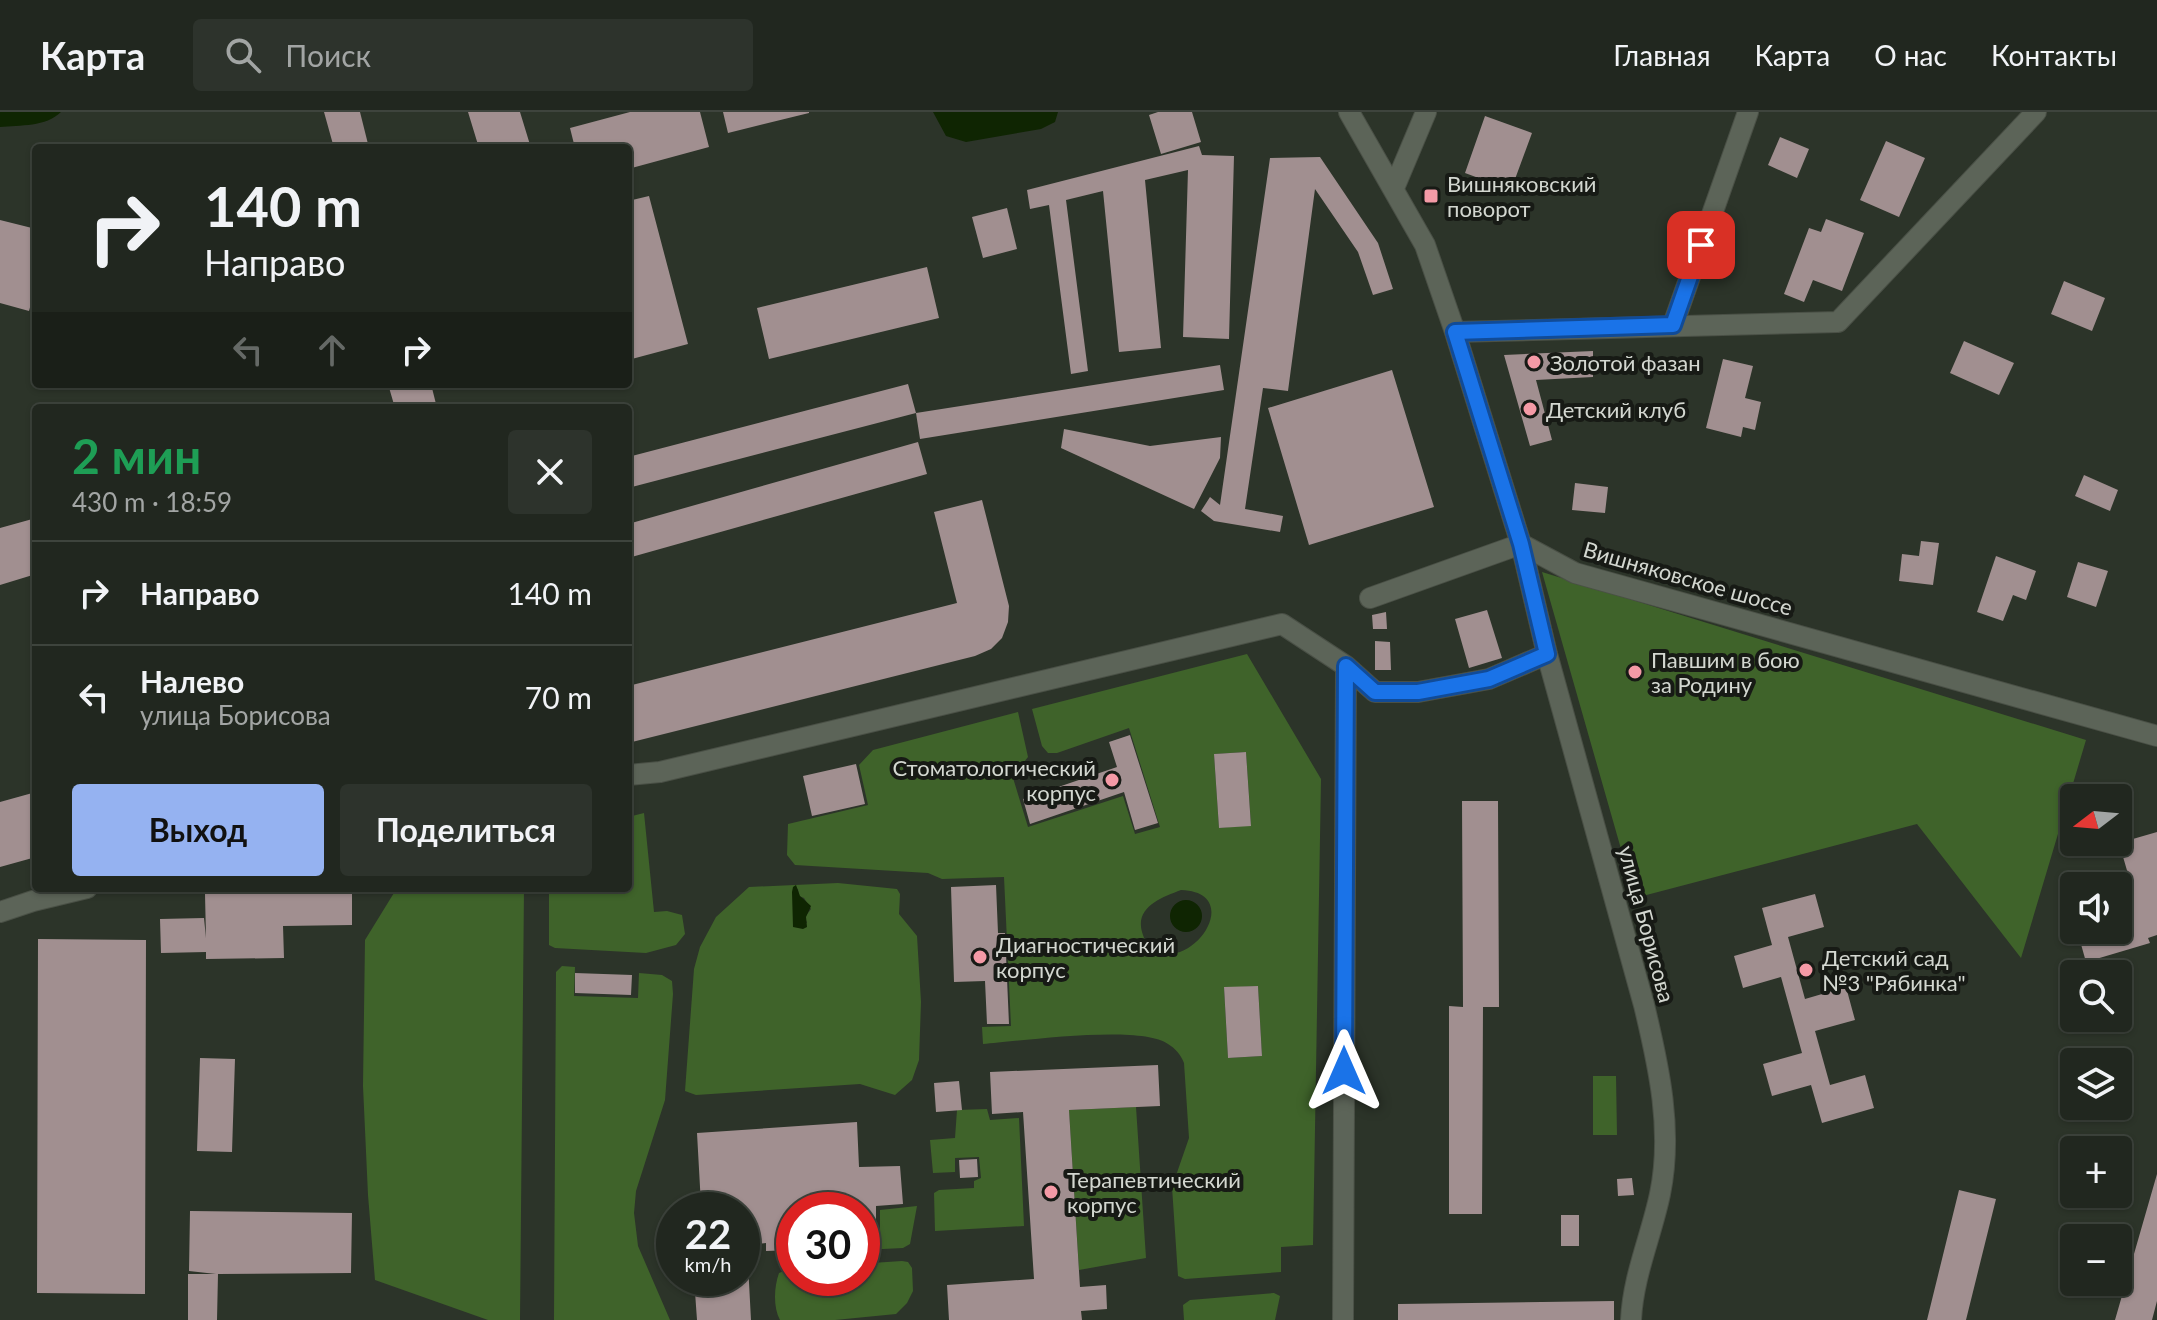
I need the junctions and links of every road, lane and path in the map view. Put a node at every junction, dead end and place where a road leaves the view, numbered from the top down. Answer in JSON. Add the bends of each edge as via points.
{"nodes":[{"id":1,"x":1349,"y":112,"type":"edge"},
{"id":2,"x":1426,"y":112,"type":"edge"},
{"id":3,"x":1748,"y":112,"type":"edge"},
{"id":4,"x":2036,"y":112,"type":"edge"},
{"id":5,"x":1394,"y":188,"type":"junction"},
{"id":6,"x":1673,"y":325,"type":"junction"},
{"id":7,"x":1455,"y":332,"type":"junction"},
{"id":8,"x":1521,"y":544,"type":"junction"},
{"id":9,"x":1370,"y":598,"type":"dead end"},
{"id":10,"x":1547,"y":654,"type":"junction"},
{"id":11,"x":1346,"y":666,"type":"junction"},
{"id":12,"x":2155,"y":729,"type":"edge"},
{"id":13,"x":632,"y":774,"type":"edge"},
{"id":14,"x":70,"y":892,"type":"edge"},
{"id":15,"x":0,"y":912,"type":"edge"},
{"id":16,"x":1343,"y":1320,"type":"edge"},
{"id":17,"x":1631,"y":1320,"type":"edge"}],
"edges":[{"from":1,"to":5,"type":"street"},
{"from":2,"to":5,"type":"street"},
{"from":3,"to":6,"type":"street"},
{"from":4,"to":6,"type":"street","via":[[1838,322]]},
{"from":5,"to":7,"type":"street","via":[[1425,245]]},
{"from":6,"to":7,"type":"street"},
{"from":7,"to":8,"type":"street"},
{"from":8,"to":9,"type":"street"},
{"from":8,"to":10,"type":"street","name":"улица Борисова"},
{"from":8,"to":12,"type":"street","name":"Вишняковское шоссе","via":[[1575,573]]},
{"from":10,"to":11,"type":"street","via":[[1489,679],[1418,692],[1375,692]]},
{"from":10,"to":17,"type":"street","name":"улица Борисова","via":[[1644,1005],[1667,1128],[1660,1193],[1632,1297]]},
{"from":11,"to":13,"type":"street","via":[[1282,624]]},
{"from":11,"to":16,"type":"street"},
{"from":14,"to":15,"type":"street"}]}
